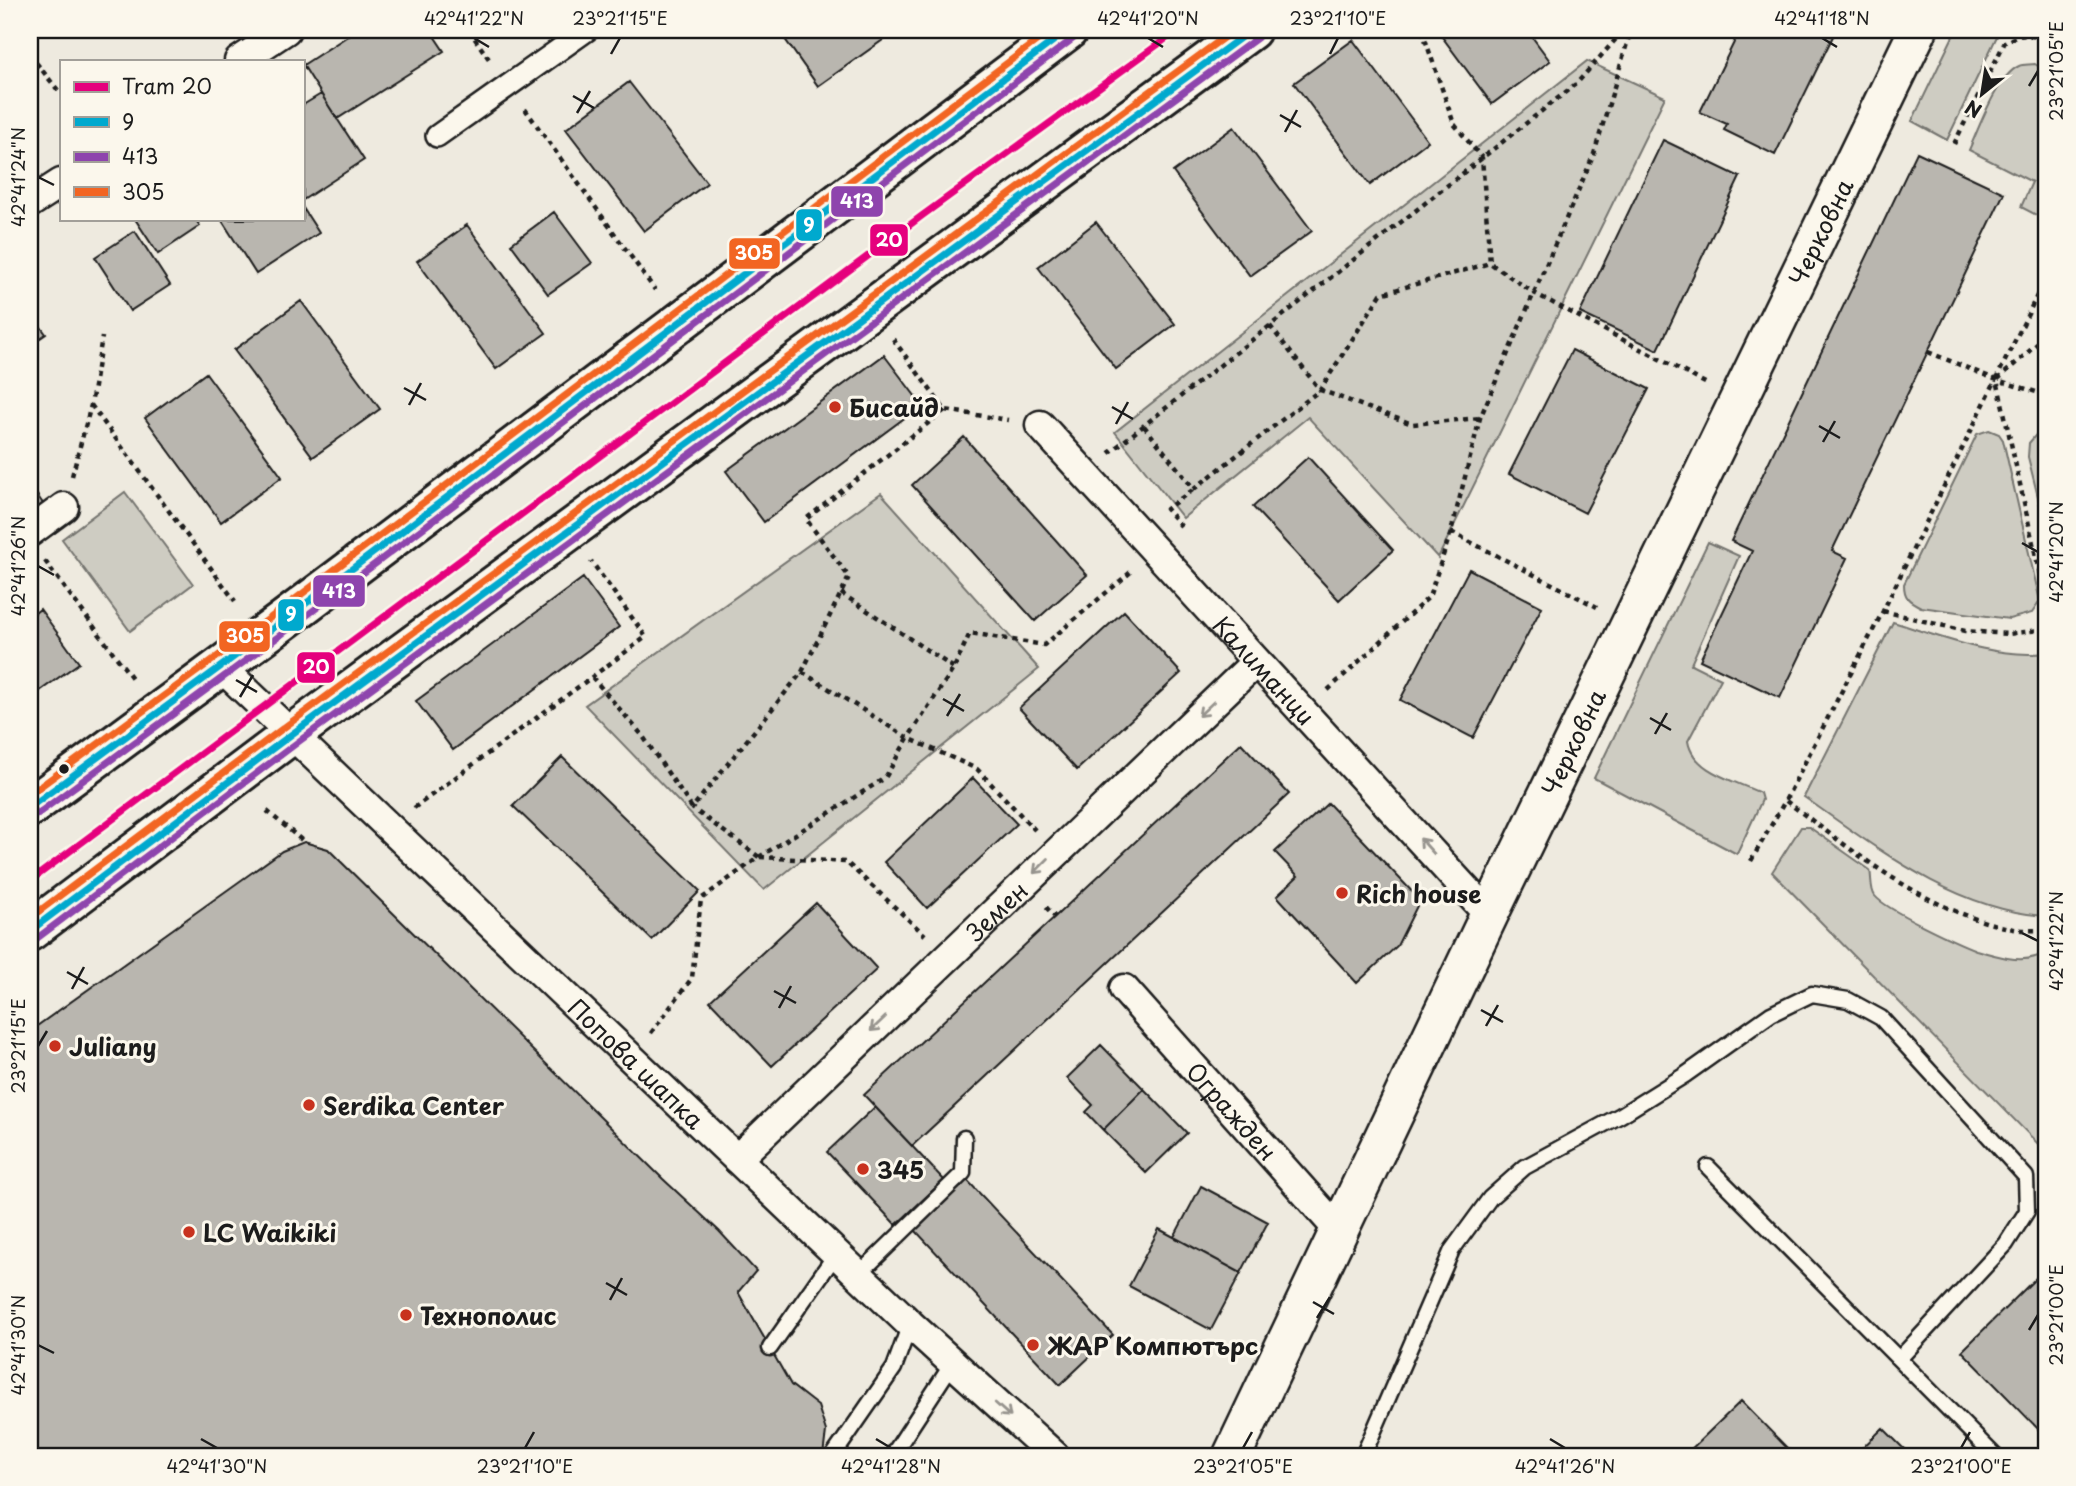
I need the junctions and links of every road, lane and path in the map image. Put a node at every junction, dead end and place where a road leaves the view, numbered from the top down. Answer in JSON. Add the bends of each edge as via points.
{"nodes":[{"id":1,"x":286,"y":30,"type":"edge"},
{"id":2,"x":469,"y":30,"type":"edge"},
{"id":3,"x":587,"y":30,"type":"edge"},
{"id":4,"x":1068,"y":30,"type":"edge"},
{"id":5,"x":1251,"y":30,"type":"edge"},
{"id":6,"x":1422,"y":30,"type":"edge"},
{"id":7,"x":1624,"y":30,"type":"edge"},
{"id":8,"x":1631,"y":30,"type":"edge"},
{"id":9,"x":1914,"y":31,"type":"edge"},
{"id":10,"x":2046,"y":42,"type":"edge"},
{"id":11,"x":30,"y":55,"type":"edge"},
{"id":12,"x":241,"y":60,"type":"edge"},
{"id":13,"x":508,"y":86,"type":"junction"},
{"id":14,"x":60,"y":93,"type":"edge"},
{"id":15,"x":437,"y":136,"type":"dead end"},
{"id":16,"x":1954,"y":144,"type":"dead end"},
{"id":17,"x":1482,"y":158,"type":"junction"},
{"id":18,"x":60,"y":184,"type":"edge"},
{"id":19,"x":30,"y":203,"type":"edge"},
{"id":20,"x":1490,"y":263,"type":"junction"},
{"id":21,"x":2046,"y":277,"type":"edge"},
{"id":22,"x":655,"y":290,"type":"dead end"},
{"id":23,"x":1534,"y":293,"type":"junction"},
{"id":24,"x":1270,"y":326,"type":"junction"},
{"id":25,"x":2046,"y":336,"type":"edge"},
{"id":26,"x":102,"y":337,"type":"dead end"},
{"id":27,"x":893,"y":339,"type":"dead end"},
{"id":28,"x":1927,"y":352,"type":"dead end"},
{"id":29,"x":1997,"y":380,"type":"junction"},
{"id":30,"x":1320,"y":390,"type":"junction"},
{"id":31,"x":2046,"y":395,"type":"edge"},
{"id":32,"x":1739,"y":401,"type":"junction"},
{"id":33,"x":90,"y":405,"type":"junction"},
{"id":34,"x":945,"y":410,"type":"junction"},
{"id":35,"x":1479,"y":418,"type":"junction"},
{"id":36,"x":1040,"y":425,"type":"joint"},
{"id":37,"x":1144,"y":426,"type":"junction"},
{"id":38,"x":1112,"y":451,"type":"dead end"},
{"id":39,"x":1194,"y":489,"type":"junction"},
{"id":40,"x":64,"y":507,"type":"joint"},
{"id":41,"x":30,"y":532,"type":"edge"},
{"id":42,"x":1451,"y":533,"type":"junction"},
{"id":43,"x":1156,"y":552,"type":"junction"},
{"id":44,"x":591,"y":561,"type":"dead end"},
{"id":45,"x":57,"y":577,"type":"dead end"},
{"id":46,"x":841,"y":593,"type":"junction"},
{"id":47,"x":235,"y":601,"type":"dead end"},
{"id":48,"x":2046,"y":602,"type":"edge"},
{"id":49,"x":1883,"y":611,"type":"junction"},
{"id":50,"x":1631,"y":624,"type":"junction"},
{"id":51,"x":2046,"y":629,"type":"edge"},
{"id":52,"x":1256,"y":662,"type":"junction"},
{"id":53,"x":221,"y":667,"type":"junction"},
{"id":54,"x":954,"y":668,"type":"junction"},
{"id":55,"x":802,"y":672,"type":"junction"},
{"id":56,"x":592,"y":677,"type":"junction"},
{"id":57,"x":132,"y":678,"type":"dead end"},
{"id":58,"x":1304,"y":712,"type":"junction"},
{"id":59,"x":292,"y":734,"type":"junction"},
{"id":60,"x":908,"y":738,"type":"junction"},
{"id":61,"x":1786,"y":801,"type":"junction"},
{"id":62,"x":30,"y":807,"type":"edge"},
{"id":63,"x":692,"y":808,"type":"junction"},
{"id":64,"x":267,"y":811,"type":"dead end"},
{"id":65,"x":1025,"y":819,"type":"dead end"},
{"id":66,"x":388,"y":827,"type":"junction"},
{"id":67,"x":304,"y":842,"type":"dead end"},
{"id":68,"x":759,"y":857,"type":"junction"},
{"id":69,"x":1751,"y":861,"type":"dead end"},
{"id":70,"x":1489,"y":915,"type":"junction"},
{"id":71,"x":2046,"y":930,"type":"edge"},
{"id":72,"x":30,"y":931,"type":"edge"},
{"id":73,"x":948,"y":956,"type":"junction"},
{"id":74,"x":1124,"y":989,"type":"dead end"},
{"id":75,"x":632,"y":1059,"type":"junction"},
{"id":76,"x":964,"y":1138,"type":"dead end"},
{"id":77,"x":737,"y":1159,"type":"junction"},
{"id":78,"x":1708,"y":1167,"type":"dead end"},
{"id":79,"x":1340,"y":1232,"type":"junction"},
{"id":80,"x":836,"y":1254,"type":"junction"},
{"id":81,"x":858,"y":1275,"type":"junction"},
{"id":82,"x":910,"y":1324,"type":"junction"},
{"id":83,"x":770,"y":1348,"type":"dead end"},
{"id":84,"x":1899,"y":1359,"type":"junction"},
{"id":85,"x":952,"y":1364,"type":"junction"},
{"id":86,"x":833,"y":1456,"type":"edge"},
{"id":87,"x":892,"y":1456,"type":"edge"},
{"id":88,"x":1055,"y":1456,"type":"edge"},
{"id":89,"x":1232,"y":1456,"type":"edge"},
{"id":90,"x":1363,"y":1456,"type":"edge"},
{"id":91,"x":1995,"y":1456,"type":"edge"}],
"edges":[{"from":1,"to":12,"type":"street"},
{"from":2,"to":13,"type":"path"},
{"from":3,"to":13,"type":"street"},
{"from":4,"to":53,"type":"main road"},
{"from":5,"to":59,"type":"main road"},
{"from":6,"to":17,"type":"path","via":[[1454,124]]},
{"from":7,"to":17,"type":"path","via":[[1577,83]]},
{"from":8,"to":23,"type":"path","via":[[1594,154]]},
{"from":9,"to":32,"type":"street","name":"Черковна"},
{"from":10,"to":16,"type":"path","via":[[2032,34],[2016,35],[2005,42]]},
{"from":11,"to":14,"type":"path"},
{"from":13,"to":15,"type":"street"},
{"from":13,"to":22,"type":"path"},
{"from":17,"to":20,"type":"path"},
{"from":17,"to":24,"type":"path"},
{"from":18,"to":19,"type":"street"},
{"from":20,"to":23,"type":"path"},
{"from":20,"to":30,"type":"path","via":[[1381,294]]},
{"from":21,"to":29,"type":"path"},
{"from":23,"to":32,"type":"path"},
{"from":23,"to":35,"type":"path"},
{"from":24,"to":30,"type":"path"},
{"from":24,"to":37,"type":"path"},
{"from":25,"to":29,"type":"path"},
{"from":26,"to":33,"type":"path"},
{"from":27,"to":34,"type":"path"},
{"from":28,"to":29,"type":"path"},
{"from":29,"to":31,"type":"path"},
{"from":29,"to":48,"type":"path"},
{"from":29,"to":49,"type":"path"},
{"from":30,"to":35,"type":"path","via":[[1412,424]]},
{"from":30,"to":39,"type":"path"},
{"from":32,"to":50,"type":"street","name":"Черковна"},
{"from":33,"to":40,"type":"path"},
{"from":33,"to":47,"type":"path"},
{"from":34,"to":36,"type":"path"},
{"from":34,"to":46,"type":"path","via":[[806,519],[849,577]]},
{"from":35,"to":42,"type":"path"},
{"from":36,"to":43,"type":"street","name":"Калиманци"},
{"from":37,"to":38,"type":"path"},
{"from":37,"to":39,"type":"path"},
{"from":39,"to":43,"type":"path","via":[[1166,509],[1185,530]]},
{"from":40,"to":41,"type":"street"},
{"from":42,"to":50,"type":"path"},
{"from":42,"to":58,"type":"path","via":[[1429,597]]},
{"from":43,"to":52,"type":"street","name":"Калиманци"},
{"from":43,"to":54,"type":"path","via":[[1044,645],[970,634]]},
{"from":44,"to":56,"type":"path","via":[[646,637]]},
{"from":45,"to":57,"type":"path"},
{"from":46,"to":54,"type":"path"},
{"from":46,"to":55,"type":"path"},
{"from":49,"to":51,"type":"path","via":[[1965,631],[2009,634]]},
{"from":49,"to":61,"type":"path"},
{"from":50,"to":70,"type":"street","name":"Черковна"},
{"from":52,"to":58,"type":"street","name":"Калиманци"},
{"from":52,"to":73,"type":"street","name":"Земен","one_way":true},
{"from":53,"to":59,"type":"street","name":"Попова шапка"},
{"from":53,"to":62,"type":"main road"},
{"from":54,"to":60,"type":"path"},
{"from":55,"to":60,"type":"path"},
{"from":55,"to":63,"type":"path"},
{"from":56,"to":63,"type":"path","via":[[642,735]]},
{"from":56,"to":66,"type":"path"},
{"from":70,"to":58,"type":"street","name":"Калиманци","one_way":true},
{"from":59,"to":66,"type":"street","name":"Попова шапка"},
{"from":59,"to":72,"type":"main road"},
{"from":60,"to":65,"type":"path","via":[[976,769]]},
{"from":60,"to":68,"type":"path","via":[[885,778]]},
{"from":61,"to":69,"type":"path"},
{"from":61,"to":71,"type":"path","via":[[1867,861],[1948,909],[2012,929]]},
{"from":63,"to":68,"type":"path"},
{"from":64,"to":67,"type":"path"},
{"from":66,"to":75,"type":"street","name":"Попова шапка"},
{"from":68,"to":73,"type":"path","via":[[846,862]]},
{"from":68,"to":75,"type":"path","via":[[701,899],[692,978]]},
{"from":70,"to":79,"type":"street","name":"Черковна"},
{"from":73,"to":77,"type":"street","name":"Земен","one_way":true},
{"from":74,"to":79,"type":"street","name":"Огражден"},
{"from":75,"to":77,"type":"street","name":"Попова шапка"},
{"from":76,"to":81,"type":"lane","via":[[962,1173]]},
{"from":77,"to":80,"type":"street","name":"Попова шапка"},
{"from":78,"to":84,"type":"lane"},
{"from":79,"to":89,"type":"street","name":"Черковна"},
{"from":80,"to":81,"type":"street","name":"Попова шапка"},
{"from":80,"to":83,"type":"lane"},
{"from":81,"to":82,"type":"street","name":"Попова шапка"},
{"from":82,"to":85,"type":"street","name":"Попова шапка"},
{"from":82,"to":86,"type":"lane","via":[[894,1368]]},
{"from":84,"to":90,"type":"lane","via":[[2006,1244],[2027,1212],[2026,1177],[1881,1018],[1849,1000],[1812,994],[1771,1014],[1621,1115],[1525,1167],[1490,1198],[1452,1251]]},
{"from":84,"to":91,"type":"lane"},
{"from":85,"to":87,"type":"lane"},
{"from":85,"to":88,"type":"street","name":"Попова шапка","one_way":true}]}
